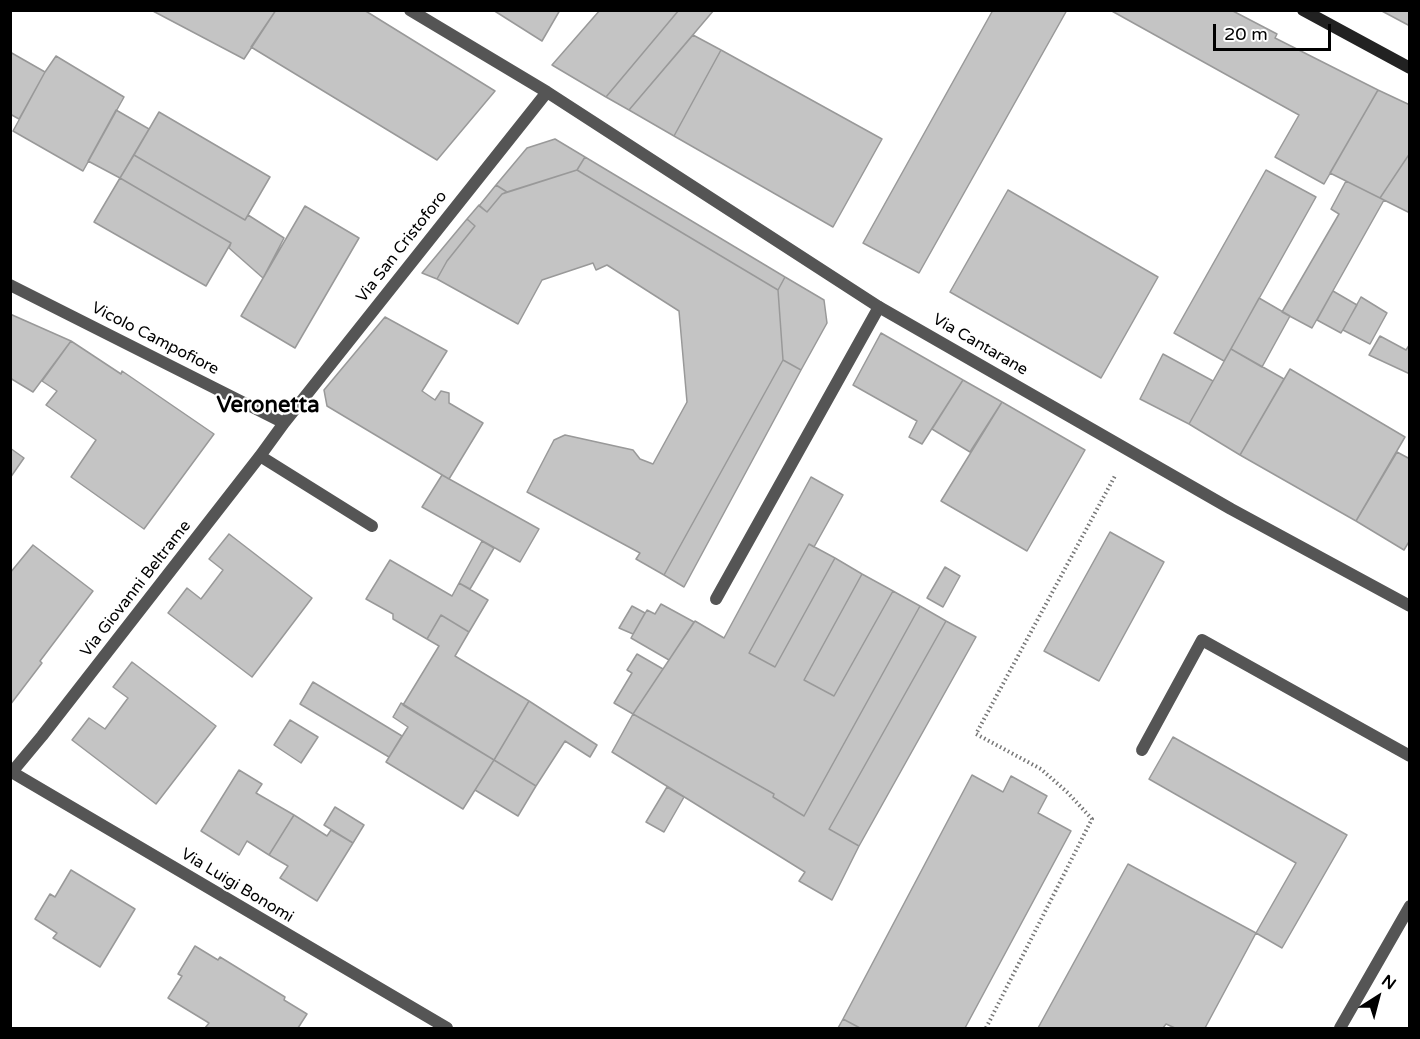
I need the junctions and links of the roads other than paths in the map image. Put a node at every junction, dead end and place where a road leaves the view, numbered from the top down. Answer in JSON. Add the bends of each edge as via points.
{"nodes":[{"id":1,"x":410,"y":10,"type":"edge"},
{"id":2,"x":1303,"y":10,"type":"edge"},
{"id":3,"x":1410,"y":68,"type":"edge"},
{"id":4,"x":547,"y":92,"type":"junction"},
{"id":5,"x":10,"y":285,"type":"edge"},
{"id":6,"x":879,"y":307,"type":"junction"},
{"id":7,"x":284,"y":423,"type":"junction"},
{"id":8,"x":260,"y":456,"type":"junction"},
{"id":9,"x":372,"y":526,"type":"dead end"},
{"id":10,"x":716,"y":599,"type":"dead end"},
{"id":11,"x":1410,"y":606,"type":"edge"},
{"id":12,"x":1142,"y":750,"type":"dead end"},
{"id":13,"x":1410,"y":756,"type":"edge"},
{"id":14,"x":11,"y":771,"type":"edge"},
{"id":15,"x":1410,"y":906,"type":"edge"},
{"id":16,"x":447,"y":1029,"type":"edge"},
{"id":17,"x":1340,"y":1029,"type":"edge"}],
"edges":[{"from":1,"to":4,"type":"street","name":"Via Cantarane"},
{"from":2,"to":3,"type":"street"},
{"from":4,"to":6,"type":"street","name":"Via Cantarane"},
{"from":4,"to":7,"type":"street","name":"Via San Cristoforo"},
{"from":5,"to":7,"type":"street","name":"Vicolo Campofiore"},
{"from":6,"to":10,"type":"street"},
{"from":6,"to":11,"type":"street","name":"Via Cantarane","via":[[1231,509]]},
{"from":7,"to":8,"type":"street","name":"Via Giovanni Beltrame"},
{"from":8,"to":9,"type":"street"},
{"from":8,"to":14,"type":"street","name":"Via Giovanni Beltrame"},
{"from":12,"to":13,"type":"street","via":[[1202,640]]},
{"from":14,"to":16,"type":"street","name":"Via Luigi Bonomi"},
{"from":15,"to":17,"type":"street"}]}
